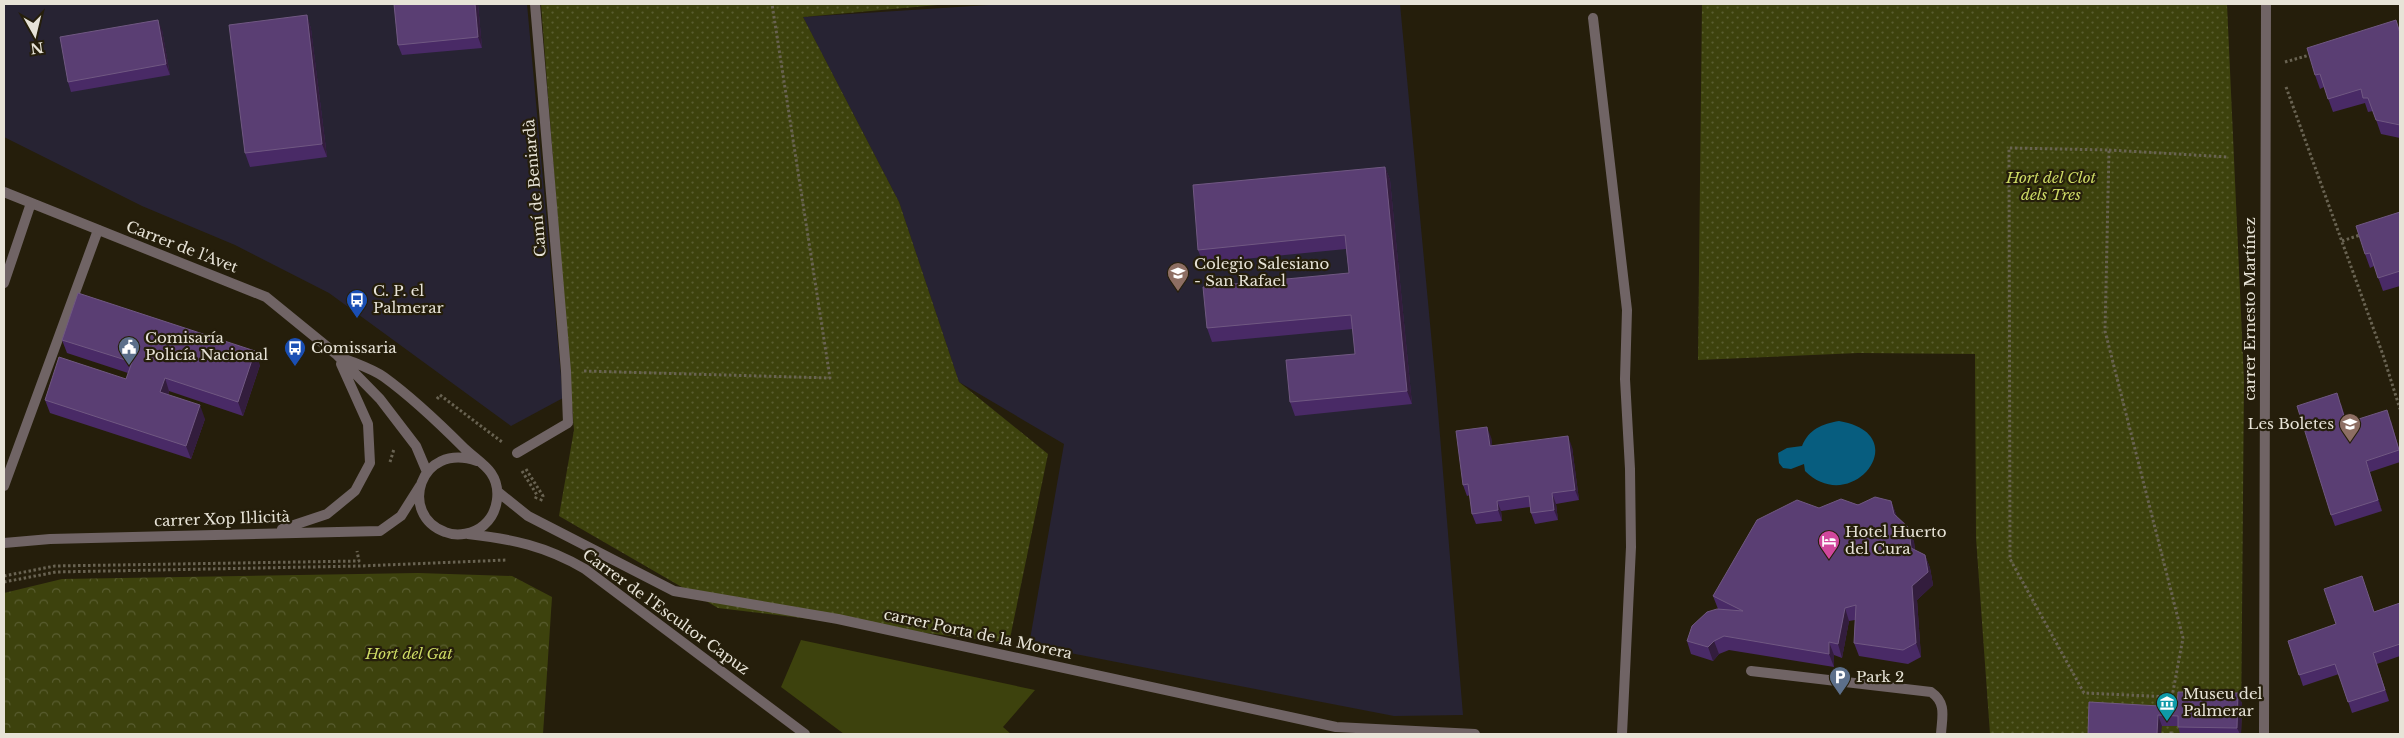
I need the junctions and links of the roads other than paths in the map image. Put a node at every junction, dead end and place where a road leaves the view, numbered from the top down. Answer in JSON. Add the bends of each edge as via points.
{"nodes":[{"id":1,"x":535,"y":4,"type":"edge"},
{"id":2,"x":2266,"y":4,"type":"edge"},
{"id":3,"x":1593,"y":18,"type":"dead end"},
{"id":4,"x":4,"y":192,"type":"edge"},
{"id":5,"x":31,"y":203,"type":"junction"},
{"id":6,"x":98,"y":230,"type":"junction"},
{"id":7,"x":4,"y":283,"type":"edge"},
{"id":8,"x":336,"y":354,"type":"junction"},
{"id":9,"x":517,"y":454,"type":"road end"},
{"id":10,"x":477,"y":461,"type":"junction"},
{"id":11,"x":427,"y":472,"type":"junction"},
{"id":12,"x":4,"y":486,"type":"edge"},
{"id":13,"x":420,"y":486,"type":"junction"},
{"id":14,"x":498,"y":492,"type":"junction"},
{"id":15,"x":270,"y":532,"type":"junction"},
{"id":16,"x":468,"y":534,"type":"junction"},
{"id":17,"x":4,"y":543,"type":"edge"},
{"id":18,"x":1751,"y":671,"type":"dead end"},
{"id":19,"x":1332,"y":731,"type":"edge"},
{"id":20,"x":805,"y":734,"type":"edge"},
{"id":21,"x":1475,"y":734,"type":"edge"},
{"id":22,"x":1622,"y":734,"type":"edge"},
{"id":23,"x":1941,"y":734,"type":"edge"},
{"id":24,"x":2264,"y":734,"type":"edge"}],
"edges":[{"from":1,"to":9,"type":"street","name":"Camí de Beniardà","via":[[568,423]]},
{"from":2,"to":24,"type":"street","name":"carrer Ernesto Martínez"},
{"from":3,"to":22,"type":"street","via":[[1627,310],[1625,380],[1631,547]]},
{"from":4,"to":5,"type":"street","name":"Carrer de l'Avet"},
{"from":5,"to":6,"type":"street","name":"Carrer de l'Avet"},
{"from":5,"to":7,"type":"street"},
{"from":6,"to":8,"type":"street","name":"Carrer de l'Avet","via":[[266,297]]},
{"from":6,"to":12,"type":"street"},
{"from":8,"to":10,"type":"street","name":"Carrer de l'Avet","via":[[383,376],[427,412]]},
{"from":8,"to":11,"type":"street","name":"Carrer de l'Avet","via":[[380,399],[416,446]]},
{"from":8,"to":15,"type":"street","via":[[368,424],[370,463],[355,491],[327,514]]},
{"from":10,"to":11,"type":"street","via":[[464,456],[450,457],[437,462]]},
{"from":10,"to":14,"type":"street","via":[[492,474]]},
{"from":11,"to":13,"type":"street"},
{"from":13,"to":15,"type":"street","name":"carrer Xop Il·licità","via":[[401,516],[380,531]]},
{"from":13,"to":16,"type":"street","via":[[421,509],[435,527],[456,535]]},
{"from":14,"to":16,"type":"street","via":[[495,510],[484,525]]},
{"from":14,"to":19,"type":"street","name":"carrer Porta de la Morera","via":[[528,516],[674,591],[838,618]]},
{"from":15,"to":17,"type":"street","name":"carrer Xop Il·licità"},
{"from":16,"to":20,"type":"street","name":"Carrer de l'Escultor Capuz","via":[[516,540],[560,554],[598,577]]},
{"from":18,"to":23,"type":"street","via":[[1930,692],[1939,698],[1943,706]]},
{"from":19,"to":21,"type":"street","name":"carrer Porta de la Morera"}]}
